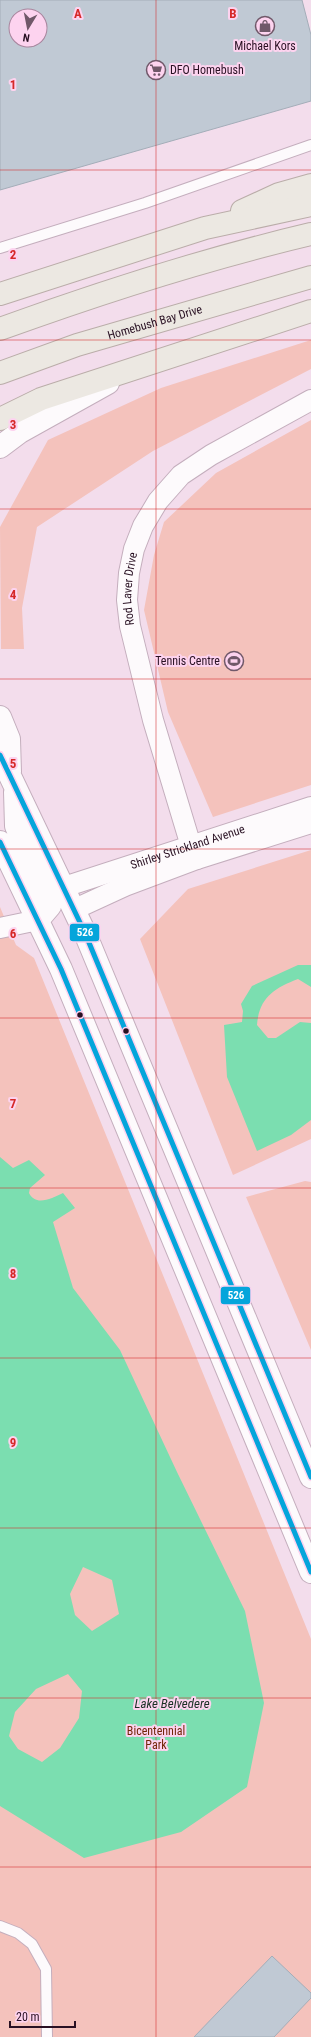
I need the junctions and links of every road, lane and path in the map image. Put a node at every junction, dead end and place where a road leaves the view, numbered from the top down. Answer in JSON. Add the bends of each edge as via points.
{"nodes":[{"id":1,"x":311,"y":145,"type":"edge"},
{"id":2,"x":311,"y":185,"type":"edge"},
{"id":3,"x":311,"y":205,"type":"edge"},
{"id":4,"x":205,"y":228,"type":"junction"},
{"id":5,"x":311,"y":234,"type":"edge"},
{"id":6,"x":0,"y":248,"type":"edge"},
{"id":7,"x":311,"y":277,"type":"edge"},
{"id":8,"x":0,"y":294,"type":"edge"},
{"id":9,"x":311,"y":310,"type":"edge"},
{"id":10,"x":0,"y":329,"type":"edge"},
{"id":11,"x":137,"y":367,"type":"junction"},
{"id":12,"x":0,"y":373,"type":"edge"},
{"id":13,"x":311,"y":400,"type":"edge"},
{"id":14,"x":0,"y":418,"type":"edge"},
{"id":15,"x":0,"y":447,"type":"edge"},
{"id":16,"x":0,"y":717,"type":"edge"},
{"id":17,"x":0,"y":755,"type":"edge"},
{"id":18,"x":13,"y":779,"type":"junction"},
{"id":19,"x":311,"y":807,"type":"edge"},
{"id":20,"x":311,"y":823,"type":"edge"},
{"id":21,"x":0,"y":842,"type":"edge"},
{"id":22,"x":194,"y":852,"type":"junction"},
{"id":23,"x":64,"y":887,"type":"junction"},
{"id":24,"x":75,"y":909,"type":"junction"},
{"id":25,"x":38,"y":920,"type":"junction"},
{"id":26,"x":0,"y":928,"type":"edge"},
{"id":27,"x":311,"y":1477,"type":"edge"},
{"id":28,"x":311,"y":1572,"type":"edge"},
{"id":29,"x":0,"y":1926,"type":"edge"},
{"id":30,"x":47,"y":2037,"type":"edge"}],
"edges":[{"from":1,"to":6,"type":"lane","via":[[145,203]]},
{"from":2,"to":4,"type":"highway","via":[[279,194]]},
{"from":3,"to":4,"type":"highway"},
{"from":4,"to":8,"type":"highway"},
{"from":5,"to":10,"type":"highway","via":[[236,252],[62,306]]},
{"from":7,"to":12,"type":"highway","name":"Homebush Bay Drive","via":[[77,345]]},
{"from":9,"to":11,"type":"highway"},
{"from":11,"to":14,"type":"highway","via":[[41,399]]},
{"from":11,"to":15,"type":"main road","via":[[49,415]]},
{"from":13,"to":22,"type":"street","name":"Rod Laver Drive","via":[[211,455],[181,475],[158,501],[143,526],[134,549],[127,600],[130,626],[153,720]]},
{"from":16,"to":18,"type":"main road","via":[[9,739]]},
{"from":17,"to":18,"type":"main road"},
{"from":18,"to":23,"type":"main road"},
{"from":18,"to":25,"type":"main road","via":[[16,826],[50,906]]},
{"from":19,"to":22,"type":"street","name":"Shirley Strickland Avenue"},
{"from":20,"to":22,"type":"street","name":"Shirley Strickland Avenue"},
{"from":21,"to":25,"type":"main road"},
{"from":22,"to":23,"type":"street","name":"Shirley Strickland Avenue"},
{"from":22,"to":24,"type":"street","name":"Shirley Strickland Avenue"},
{"from":23,"to":24,"type":"main road"},
{"from":24,"to":27,"type":"main road"},
{"from":25,"to":26,"type":"street"},
{"from":25,"to":28,"type":"main road","via":[[61,969]]},
{"from":29,"to":30,"type":"lane","via":[[32,1944],[46,1969]]}]}
